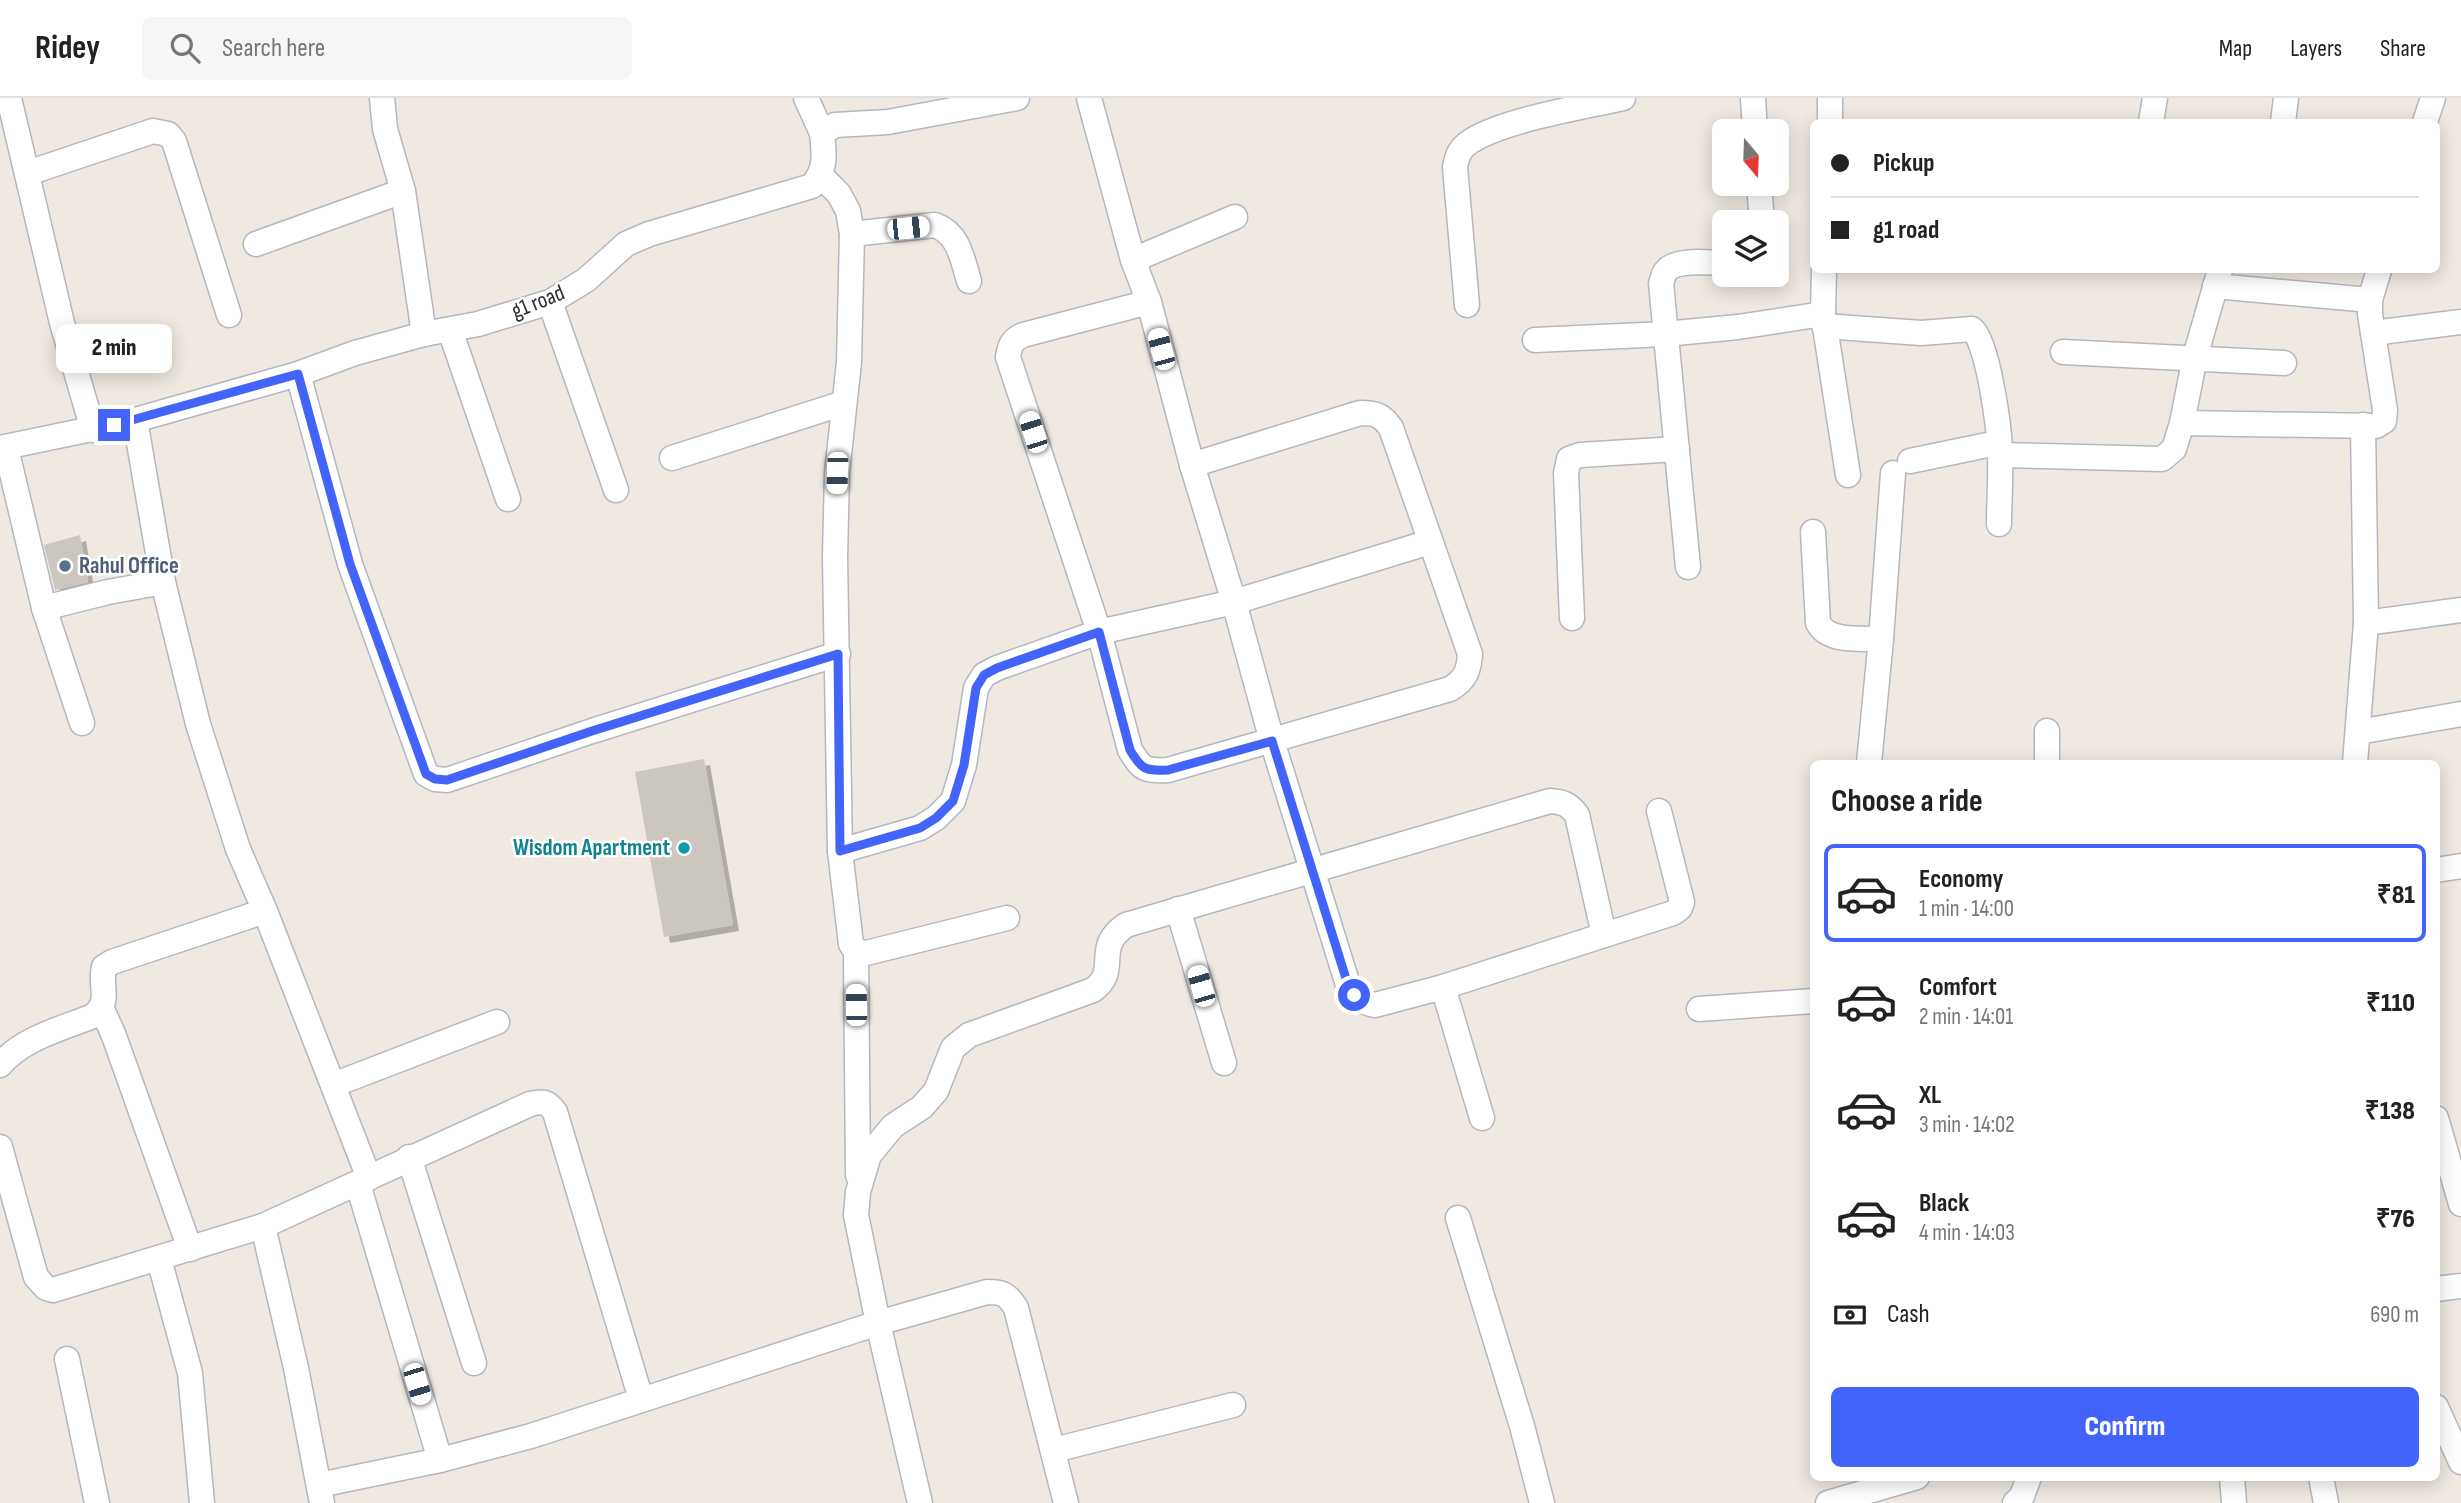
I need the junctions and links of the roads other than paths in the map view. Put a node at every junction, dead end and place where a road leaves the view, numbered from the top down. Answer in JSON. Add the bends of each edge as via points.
{"nodes":[{"id":1,"x":9,"y":98,"type":"edge"},
{"id":2,"x":382,"y":98,"type":"edge"},
{"id":3,"x":806,"y":98,"type":"edge"},
{"id":4,"x":1017,"y":98,"type":"edge"},
{"id":5,"x":1089,"y":98,"type":"edge"},
{"id":6,"x":1623,"y":98,"type":"edge"},
{"id":7,"x":1753,"y":98,"type":"edge"},
{"id":8,"x":1830,"y":98,"type":"edge"},
{"id":9,"x":2155,"y":98,"type":"edge"},
{"id":10,"x":2286,"y":98,"type":"edge"},
{"id":11,"x":2433,"y":98,"type":"edge"},
{"id":12,"x":1754,"y":119,"type":"edge"},
{"id":13,"x":1830,"y":119,"type":"edge"},
{"id":14,"x":2152,"y":119,"type":"edge"},
{"id":15,"x":2283,"y":119,"type":"edge"},
{"id":16,"x":2426,"y":119,"type":"edge"},
{"id":17,"x":822,"y":133,"type":"junction"},
{"id":18,"x":28,"y":173,"type":"junction"},
{"id":19,"x":821,"y":176,"type":"junction"},
{"id":20,"x":403,"y":191,"type":"junction"},
{"id":21,"x":1236,"y":216,"type":"dead end"},
{"id":22,"x":852,"y":234,"type":"junction"},
{"id":23,"x":256,"y":244,"type":"dead end"},
{"id":24,"x":1133,"y":260,"type":"junction"},
{"id":25,"x":1712,"y":262,"type":"edge"},
{"id":26,"x":1824,"y":273,"type":"edge"},
{"id":27,"x":2378,"y":273,"type":"edge"},
{"id":28,"x":2218,"y":278,"type":"edge"},
{"id":29,"x":969,"y":281,"type":"dead end"},
{"id":30,"x":2370,"y":300,"type":"junction"},
{"id":31,"x":550,"y":302,"type":"junction"},
{"id":32,"x":1149,"y":302,"type":"junction"},
{"id":33,"x":1467,"y":305,"type":"dead end"},
{"id":34,"x":229,"y":315,"type":"dead end"},
{"id":35,"x":1823,"y":320,"type":"junction"},
{"id":36,"x":2461,"y":321,"type":"edge"},
{"id":37,"x":450,"y":330,"type":"junction"},
{"id":38,"x":2373,"y":333,"type":"junction"},
{"id":39,"x":424,"y":334,"type":"junction"},
{"id":40,"x":1665,"y":334,"type":"junction"},
{"id":41,"x":1535,"y":340,"type":"dead end"},
{"id":42,"x":2063,"y":352,"type":"dead end"},
{"id":43,"x":2195,"y":357,"type":"junction"},
{"id":44,"x":2284,"y":363,"type":"dead end"},
{"id":45,"x":298,"y":374,"type":"junction"},
{"id":46,"x":844,"y":403,"type":"junction"},
{"id":47,"x":135,"y":420,"type":"junction"},
{"id":48,"x":2182,"y":423,"type":"junction"},
{"id":49,"x":2363,"y":425,"type":"junction"},
{"id":50,"x":93,"y":430,"type":"junction"},
{"id":51,"x":1998,"y":433,"type":"junction"},
{"id":52,"x":3,"y":448,"type":"edge"},
{"id":53,"x":1677,"y":449,"type":"junction"},
{"id":54,"x":672,"y":458,"type":"dead end"},
{"id":55,"x":1192,"y":465,"type":"junction"},
{"id":56,"x":1848,"y":475,"type":"dead end"},
{"id":57,"x":616,"y":490,"type":"dead end"},
{"id":58,"x":509,"y":499,"type":"dead end"},
{"id":59,"x":1999,"y":524,"type":"dead end"},
{"id":60,"x":1813,"y":532,"type":"dead end"},
{"id":61,"x":1430,"y":542,"type":"junction"},
{"id":62,"x":1688,"y":567,"type":"dead end"},
{"id":63,"x":163,"y":583,"type":"junction"},
{"id":64,"x":1234,"y":602,"type":"junction"},
{"id":65,"x":44,"y":608,"type":"junction"},
{"id":66,"x":2461,"y":610,"type":"edge"},
{"id":67,"x":1572,"y":618,"type":"dead end"},
{"id":68,"x":2366,"y":623,"type":"junction"},
{"id":69,"x":1099,"y":632,"type":"junction"},
{"id":70,"x":1881,"y":639,"type":"junction"},
{"id":71,"x":838,"y":654,"type":"junction"},
{"id":72,"x":2461,"y":714,"type":"edge"},
{"id":73,"x":82,"y":723,"type":"dead end"},
{"id":74,"x":2047,"y":731,"type":"dead end"},
{"id":75,"x":2358,"y":732,"type":"junction"},
{"id":76,"x":1272,"y":741,"type":"junction"},
{"id":77,"x":1869,"y":760,"type":"edge"},
{"id":78,"x":2047,"y":760,"type":"edge"},
{"id":79,"x":2355,"y":760,"type":"edge"},
{"id":80,"x":1659,"y":811,"type":"dead end"},
{"id":81,"x":840,"y":851,"type":"junction"},
{"id":82,"x":2461,"y":866,"type":"edge"},
{"id":83,"x":2440,"y":869,"type":"edge"},
{"id":84,"x":1312,"y":870,"type":"junction"},
{"id":85,"x":1178,"y":909,"type":"junction"},
{"id":86,"x":265,"y":911,"type":"junction"},
{"id":87,"x":1007,"y":918,"type":"dead end"},
{"id":88,"x":1604,"y":935,"type":"junction"},
{"id":89,"x":856,"y":951,"type":"junction"},
{"id":90,"x":1443,"y":987,"type":"junction"},
{"id":91,"x":1810,"y":1001,"type":"edge"},
{"id":92,"x":102,"y":1009,"type":"junction"},
{"id":93,"x":1699,"y":1010,"type":"dead end"},
{"id":94,"x":496,"y":1022,"type":"dead end"},
{"id":95,"x":1224,"y":1063,"type":"dead end"},
{"id":96,"x":0,"y":1065,"type":"edge"},
{"id":97,"x":333,"y":1085,"type":"junction"},
{"id":98,"x":1482,"y":1118,"type":"dead end"},
{"id":99,"x":2440,"y":1132,"type":"edge"},
{"id":100,"x":0,"y":1147,"type":"edge"},
{"id":101,"x":410,"y":1157,"type":"junction"},
{"id":102,"x":363,"y":1181,"type":"junction"},
{"id":103,"x":858,"y":1192,"type":"junction"},
{"id":104,"x":2461,"y":1204,"type":"edge"},
{"id":105,"x":1458,"y":1218,"type":"dead end"},
{"id":106,"x":263,"y":1226,"type":"junction"},
{"id":107,"x":190,"y":1249,"type":"junction"},
{"id":108,"x":159,"y":1259,"type":"junction"},
{"id":109,"x":2461,"y":1286,"type":"edge"},
{"id":110,"x":2440,"y":1289,"type":"edge"},
{"id":111,"x":878,"y":1323,"type":"junction"},
{"id":112,"x":67,"y":1359,"type":"dead end"},
{"id":113,"x":474,"y":1363,"type":"dead end"},
{"id":114,"x":641,"y":1399,"type":"junction"},
{"id":115,"x":1233,"y":1405,"type":"dead end"},
{"id":116,"x":2440,"y":1419,"type":"edge"},
{"id":117,"x":1054,"y":1450,"type":"junction"},
{"id":118,"x":440,"y":1460,"type":"junction"},
{"id":119,"x":2461,"y":1462,"type":"edge"},
{"id":120,"x":1903,"y":1481,"type":"edge"},
{"id":121,"x":2028,"y":1481,"type":"edge"},
{"id":122,"x":2232,"y":1481,"type":"edge"},
{"id":123,"x":2322,"y":1481,"type":"edge"},
{"id":124,"x":320,"y":1494,"type":"edge"},
{"id":125,"x":97,"y":1503,"type":"edge"},
{"id":126,"x":202,"y":1503,"type":"edge"},
{"id":127,"x":920,"y":1503,"type":"edge"},
{"id":128,"x":1066,"y":1503,"type":"edge"},
{"id":129,"x":1542,"y":1503,"type":"edge"},
{"id":130,"x":1828,"y":1503,"type":"edge"},
{"id":131,"x":2015,"y":1503,"type":"edge"},
{"id":132,"x":2234,"y":1503,"type":"edge"},
{"id":133,"x":2326,"y":1503,"type":"edge"}],
"edges":[{"from":1,"to":18,"type":"street"},
{"from":2,"to":20,"type":"street","via":[[384,129]]},
{"from":3,"to":17,"type":"street"},
{"from":4,"to":17,"type":"street","via":[[899,121],[835,125]]},
{"from":5,"to":24,"type":"street"},
{"from":6,"to":33,"type":"street","via":[[1508,125],[1464,145],[1455,167]]},
{"from":7,"to":12,"type":"street"},
{"from":8,"to":13,"type":"street"},
{"from":9,"to":14,"type":"street"},
{"from":10,"to":15,"type":"street"},
{"from":11,"to":16,"type":"street"},
{"from":17,"to":19,"type":"street"},
{"from":18,"to":34,"type":"street","via":[[153,131],[168,134]]},
{"from":18,"to":50,"type":"street","via":[[62,323]]},
{"from":19,"to":22,"type":"street","via":[[844,202]]},
{"from":19,"to":31,"type":"street","name":"g1 road","via":[[812,186],[626,244],[586,279]]},
{"from":20,"to":23,"type":"street"},
{"from":20,"to":39,"type":"street"},
{"from":21,"to":24,"type":"street"},
{"from":22,"to":29,"type":"street","via":[[935,225],[946,229],[955,239]]},
{"from":22,"to":46,"type":"street"},
{"from":24,"to":32,"type":"street"},
{"from":25,"to":40,"type":"street","via":[[1684,263],[1666,271],[1661,283]]},
{"from":26,"to":35,"type":"street"},
{"from":27,"to":30,"type":"street"},
{"from":28,"to":30,"type":"street"},
{"from":28,"to":43,"type":"street"},
{"from":30,"to":38,"type":"street"},
{"from":31,"to":37,"type":"street","name":"g1 road"},
{"from":31,"to":57,"type":"street"},
{"from":32,"to":55,"type":"street"},
{"from":32,"to":69,"type":"street","via":[[1023,335],[1009,347],[1008,357]]},
{"from":35,"to":40,"type":"street"},
{"from":35,"to":51,"type":"street","via":[[1921,333],[1972,329],[1985,358]]},
{"from":35,"to":56,"type":"street"},
{"from":36,"to":38,"type":"street"},
{"from":37,"to":39,"type":"street","name":"g1 road"},
{"from":37,"to":58,"type":"street"},
{"from":38,"to":49,"type":"street","via":[[2384,421]]},
{"from":39,"to":45,"type":"street","name":"g1 road"},
{"from":40,"to":41,"type":"street"},
{"from":40,"to":53,"type":"street"},
{"from":42,"to":43,"type":"street"},
{"from":43,"to":44,"type":"street"},
{"from":43,"to":48,"type":"street"},
{"from":45,"to":47,"type":"street","name":"g1 road"},
{"from":45,"to":71,"type":"street","via":[[350,564],[426,774],[435,779],[447,780]]},
{"from":46,"to":54,"type":"street"},
{"from":46,"to":71,"type":"street","via":[[837,473]]},
{"from":47,"to":50,"type":"street","name":"g1 road"},
{"from":47,"to":63,"type":"street"},
{"from":48,"to":49,"type":"street"},
{"from":48,"to":51,"type":"street","via":[[2174,449],[2162,459]]},
{"from":49,"to":68,"type":"street"},
{"from":50,"to":52,"type":"street","name":"g1 road"},
{"from":51,"to":59,"type":"street"},
{"from":51,"to":70,"type":"street","via":[[1997,443],[1901,467]]},
{"from":52,"to":65,"type":"street"},
{"from":53,"to":62,"type":"street"},
{"from":53,"to":67,"type":"street","via":[[1569,459]]},
{"from":55,"to":61,"type":"street","via":[[1360,412],[1375,413],[1391,428]]},
{"from":55,"to":64,"type":"street"},
{"from":60,"to":70,"type":"street","via":[[1822,630],[1830,636]]},
{"from":61,"to":64,"type":"street"},
{"from":61,"to":76,"type":"street","via":[[1470,654],[1469,669],[1461,682]]},
{"from":63,"to":65,"type":"street"},
{"from":63,"to":86,"type":"street","via":[[198,724],[239,849]]},
{"from":64,"to":69,"type":"street"},
{"from":64,"to":76,"type":"street"},
{"from":65,"to":73,"type":"street"},
{"from":66,"to":68,"type":"street"},
{"from":68,"to":75,"type":"street"},
{"from":69,"to":76,"type":"street","via":[[1130,750],[1139,765],[1150,771],[1168,770]]},
{"from":69,"to":81,"type":"street","via":[[984,675],[976,688],[964,765],[953,801],[920,828]]},
{"from":70,"to":77,"type":"street"},
{"from":71,"to":81,"type":"street"},
{"from":72,"to":75,"type":"street"},
{"from":74,"to":78,"type":"street"},
{"from":75,"to":79,"type":"street"},
{"from":76,"to":84,"type":"street"},
{"from":80,"to":88,"type":"street","via":[[1682,902],[1673,913]]},
{"from":81,"to":89,"type":"street","via":[[851,944]]},
{"from":82,"to":83,"type":"street"},
{"from":84,"to":85,"type":"street"},
{"from":84,"to":88,"type":"street","via":[[1549,801],[1562,802],[1577,815]]},
{"from":84,"to":90,"type":"street","via":[[1354,995],[1375,1005]]},
{"from":85,"to":95,"type":"street"},
{"from":85,"to":103,"type":"street","via":[[1115,932],[1108,945],[1103,983],[969,1035],[953,1048],[936,1091],[922,1107],[893,1126],[869,1155]]},
{"from":86,"to":92,"type":"street","via":[[112,962],[104,967]]},
{"from":86,"to":97,"type":"street"},
{"from":87,"to":89,"type":"street","via":[[866,953]]},
{"from":88,"to":90,"type":"street"},
{"from":89,"to":103,"type":"street"},
{"from":90,"to":98,"type":"street"},
{"from":91,"to":93,"type":"street"},
{"from":92,"to":96,"type":"street","via":[[24,1044]]},
{"from":92,"to":107,"type":"street"},
{"from":94,"to":97,"type":"street"},
{"from":97,"to":102,"type":"street"},
{"from":99,"to":104,"type":"street"},
{"from":100,"to":108,"type":"street","via":[[36,1278],[46,1289]]},
{"from":101,"to":102,"type":"street"},
{"from":101,"to":113,"type":"street"},
{"from":101,"to":114,"type":"street","via":[[530,1104],[549,1104]]},
{"from":102,"to":106,"type":"street"},
{"from":102,"to":118,"type":"street"},
{"from":103,"to":111,"type":"street","via":[[856,1215]]},
{"from":105,"to":129,"type":"street"},
{"from":106,"to":107,"type":"street"},
{"from":106,"to":124,"type":"street"},
{"from":107,"to":108,"type":"street"},
{"from":108,"to":126,"type":"street","via":[[190,1373]]},
{"from":109,"to":110,"type":"street"},
{"from":111,"to":114,"type":"street"},
{"from":111,"to":117,"type":"street","via":[[987,1292],[1009,1297],[1016,1308]]},
{"from":111,"to":127,"type":"street"},
{"from":112,"to":125,"type":"street"},
{"from":114,"to":118,"type":"street"},
{"from":115,"to":117,"type":"street"},
{"from":116,"to":119,"type":"street"},
{"from":117,"to":128,"type":"street"},
{"from":118,"to":124,"type":"street"},
{"from":120,"to":130,"type":"street"},
{"from":121,"to":131,"type":"street"},
{"from":122,"to":132,"type":"street"},
{"from":123,"to":133,"type":"street"}]}
